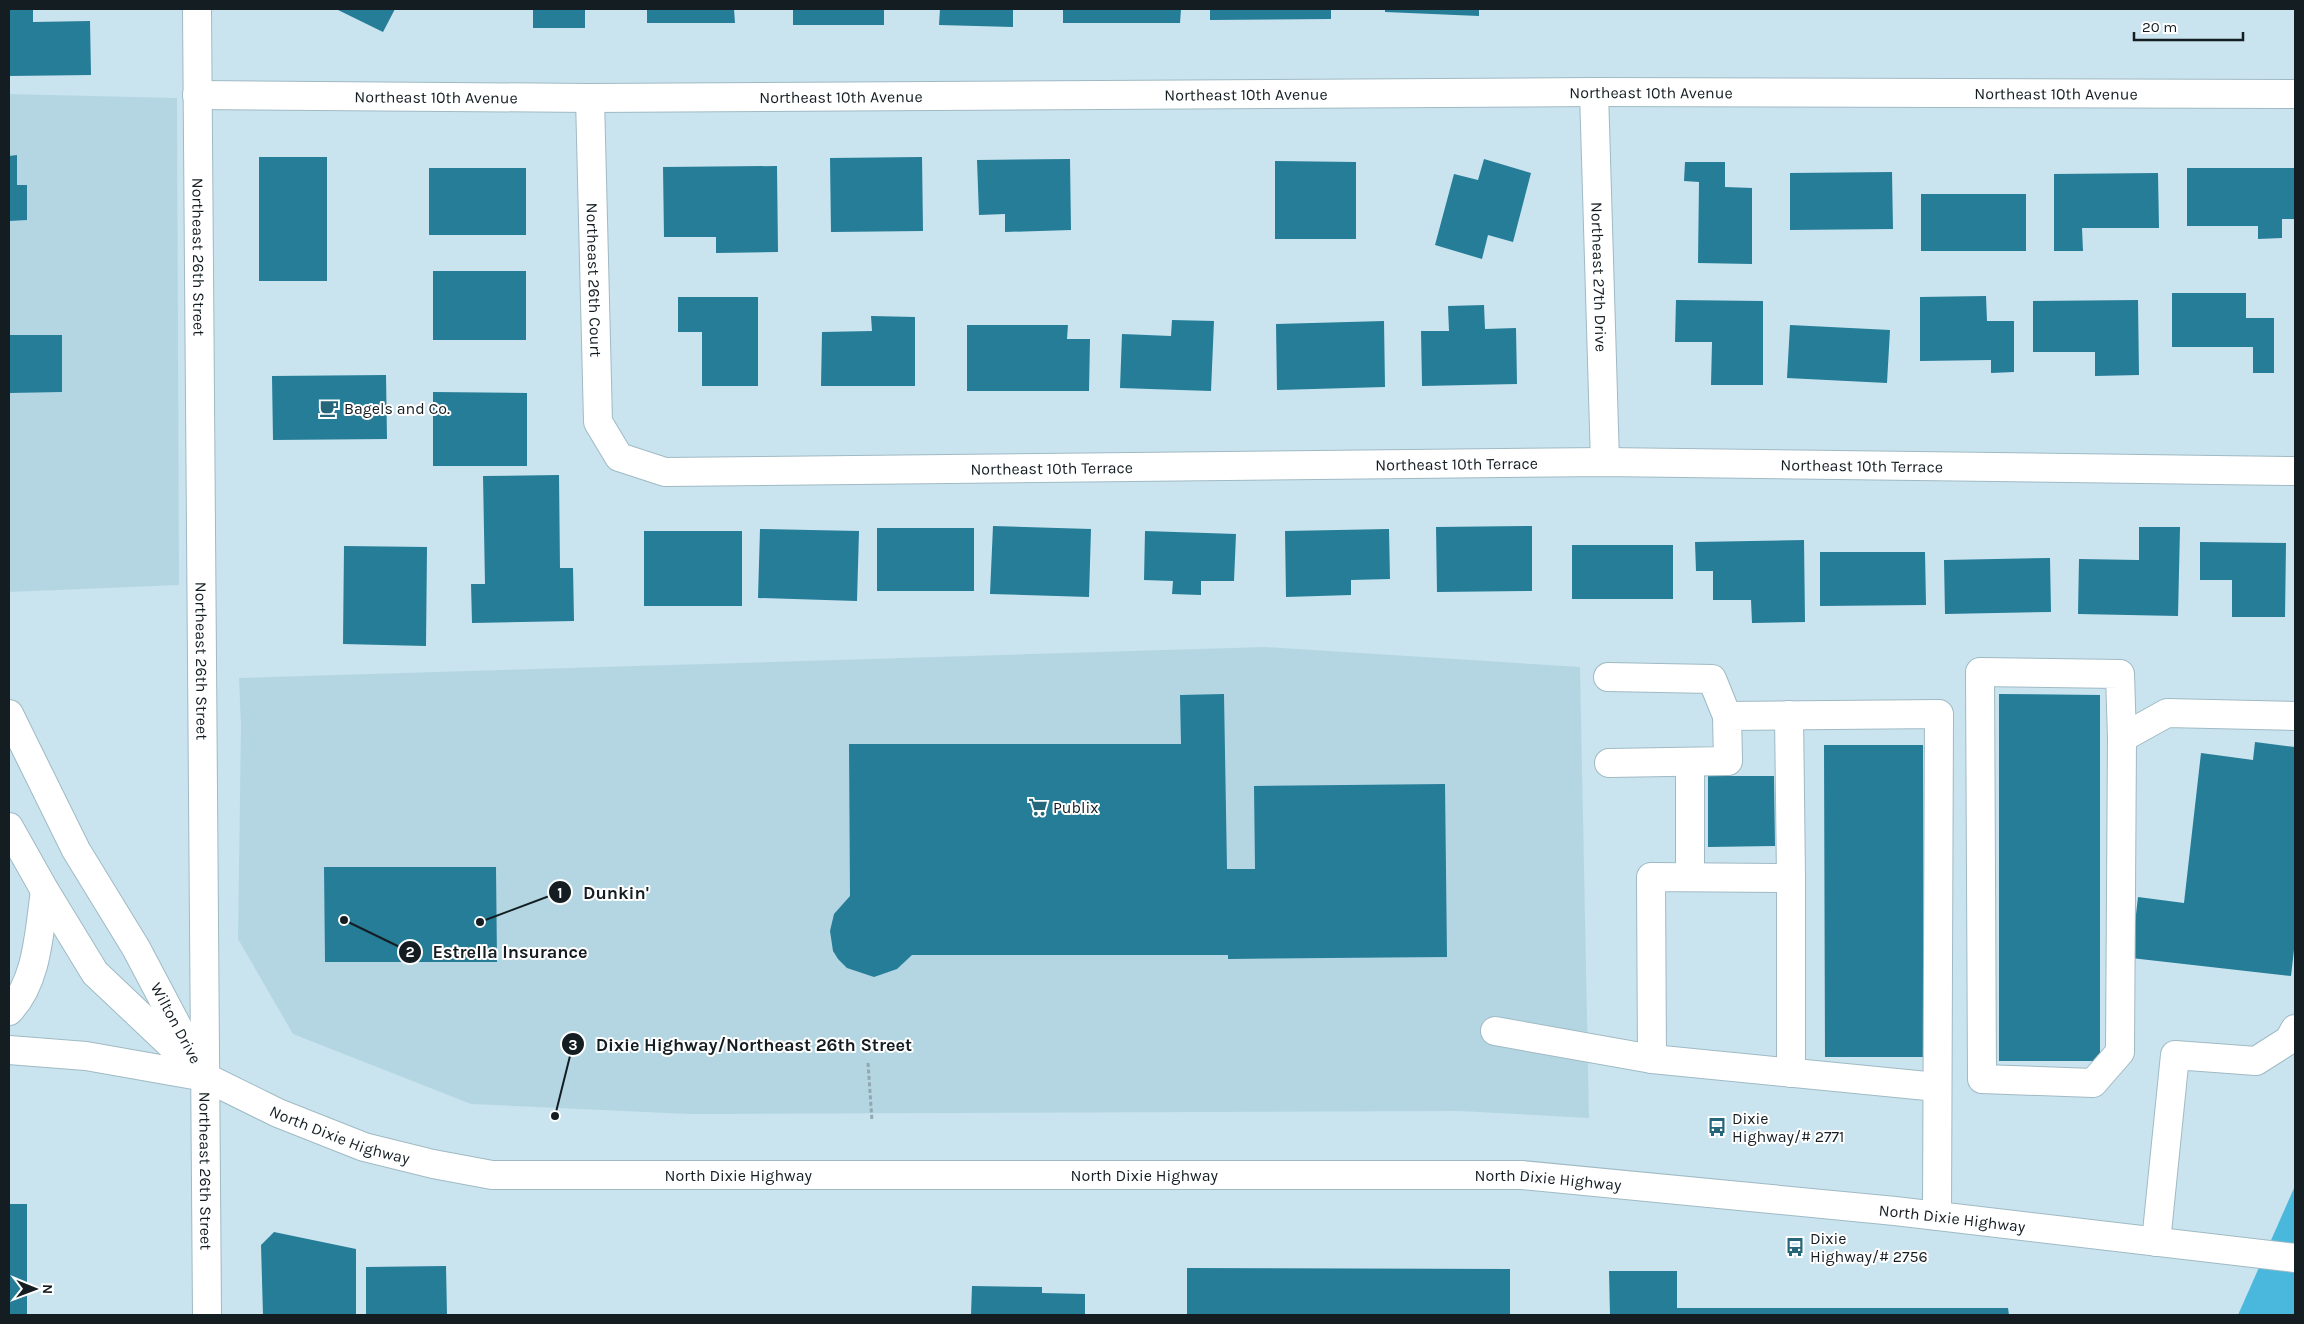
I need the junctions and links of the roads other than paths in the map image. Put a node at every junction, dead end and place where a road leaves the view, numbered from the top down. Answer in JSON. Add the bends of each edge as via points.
{"nodes":[{"id":1,"x":197,"y":9,"type":"edge"},
{"id":2,"x":1594,"y":92,"type":"junction"},
{"id":3,"x":2295,"y":94,"type":"edge"},
{"id":4,"x":197,"y":95,"type":"junction"},
{"id":5,"x":590,"y":98,"type":"junction"},
{"id":6,"x":620,"y":457,"type":"joint"},
{"id":7,"x":1605,"y":462,"type":"junction"},
{"id":8,"x":2295,"y":471,"type":"edge"},
{"id":9,"x":1608,"y":677,"type":"dead end"},
{"id":10,"x":9,"y":714,"type":"edge"},
{"id":11,"x":1789,"y":715,"type":"junction"},
{"id":12,"x":1727,"y":716,"type":"junction"},
{"id":13,"x":2295,"y":716,"type":"edge"},
{"id":14,"x":2122,"y":738,"type":"junction"},
{"id":15,"x":1690,"y":762,"type":"junction"},
{"id":16,"x":1609,"y":763,"type":"dead end"},
{"id":17,"x":9,"y":827,"type":"edge"},
{"id":18,"x":1690,"y":877,"type":"junction"},
{"id":19,"x":1790,"y":878,"type":"junction"},
{"id":20,"x":45,"y":891,"type":"junction"},
{"id":21,"x":9,"y":1011,"type":"edge"},
{"id":22,"x":2295,"y":1029,"type":"edge"},
{"id":23,"x":1495,"y":1031,"type":"dead end"},
{"id":24,"x":9,"y":1050,"type":"edge"},
{"id":25,"x":1652,"y":1059,"type":"junction"},
{"id":26,"x":1791,"y":1073,"type":"junction"},
{"id":27,"x":205,"y":1077,"type":"junction"},
{"id":28,"x":1937,"y":1087,"type":"junction"},
{"id":29,"x":1937,"y":1216,"type":"junction"},
{"id":30,"x":2156,"y":1242,"type":"junction"},
{"id":31,"x":2295,"y":1258,"type":"edge"},
{"id":32,"x":207,"y":1315,"type":"edge"}],
"edges":[{"from":1,"to":4,"type":"street","name":"Northeast 26th Street"},
{"from":2,"to":3,"type":"street","name":"Northeast 10th Avenue"},
{"from":2,"to":5,"type":"street","name":"Northeast 10th Avenue"},
{"from":2,"to":7,"type":"street","name":"Northeast 27th Drive"},
{"from":4,"to":5,"type":"street","name":"Northeast 10th Avenue"},
{"from":4,"to":27,"type":"street","name":"Northeast 26th Street"},
{"from":5,"to":6,"type":"street","name":"Northeast 26th Court","via":[[598,422]]},
{"from":6,"to":7,"type":"street","name":"Northeast 10th Terrace","via":[[666,472]]},
{"from":7,"to":8,"type":"street","name":"Northeast 10th Terrace"},
{"from":9,"to":12,"type":"street","via":[[1712,679]]},
{"from":10,"to":27,"type":"street","name":"Wilton Drive","via":[[76,850],[136,948]]},
{"from":11,"to":12,"type":"street"},
{"from":11,"to":19,"type":"street"},
{"from":11,"to":28,"type":"street","via":[[1939,714]]},
{"from":12,"to":15,"type":"street","via":[[1728,761]]},
{"from":13,"to":14,"type":"street","via":[[2167,712]]},
{"from":14,"to":14,"type":"street","via":[[2120,1052],[2093,1083],[1982,1079],[1980,672],[2120,674]]},
{"from":15,"to":16,"type":"street"},
{"from":15,"to":18,"type":"street"},
{"from":17,"to":20,"type":"street","name":"Wilton Drive"},
{"from":18,"to":19,"type":"street"},
{"from":18,"to":25,"type":"street","via":[[1651,876]]},
{"from":19,"to":26,"type":"street"},
{"from":20,"to":21,"type":"street","via":[[28,981]]},
{"from":20,"to":27,"type":"street","name":"Wilton Drive","via":[[96,973]]},
{"from":22,"to":30,"type":"street","via":[[2290,1040],[2256,1061],[2175,1055]]},
{"from":23,"to":25,"type":"street"},
{"from":24,"to":27,"type":"street","name":"North Dixie Highway","via":[[86,1056]]},
{"from":25,"to":26,"type":"street"},
{"from":26,"to":28,"type":"street"},
{"from":27,"to":29,"type":"street","name":"North Dixie Highway","via":[[278,1113],[364,1147],[492,1175],[1522,1175]]},
{"from":27,"to":32,"type":"street","name":"Northeast 26th Street"},
{"from":28,"to":29,"type":"street"},
{"from":29,"to":30,"type":"street","name":"North Dixie Highway"},
{"from":30,"to":31,"type":"street","name":"North Dixie Highway"}]}
